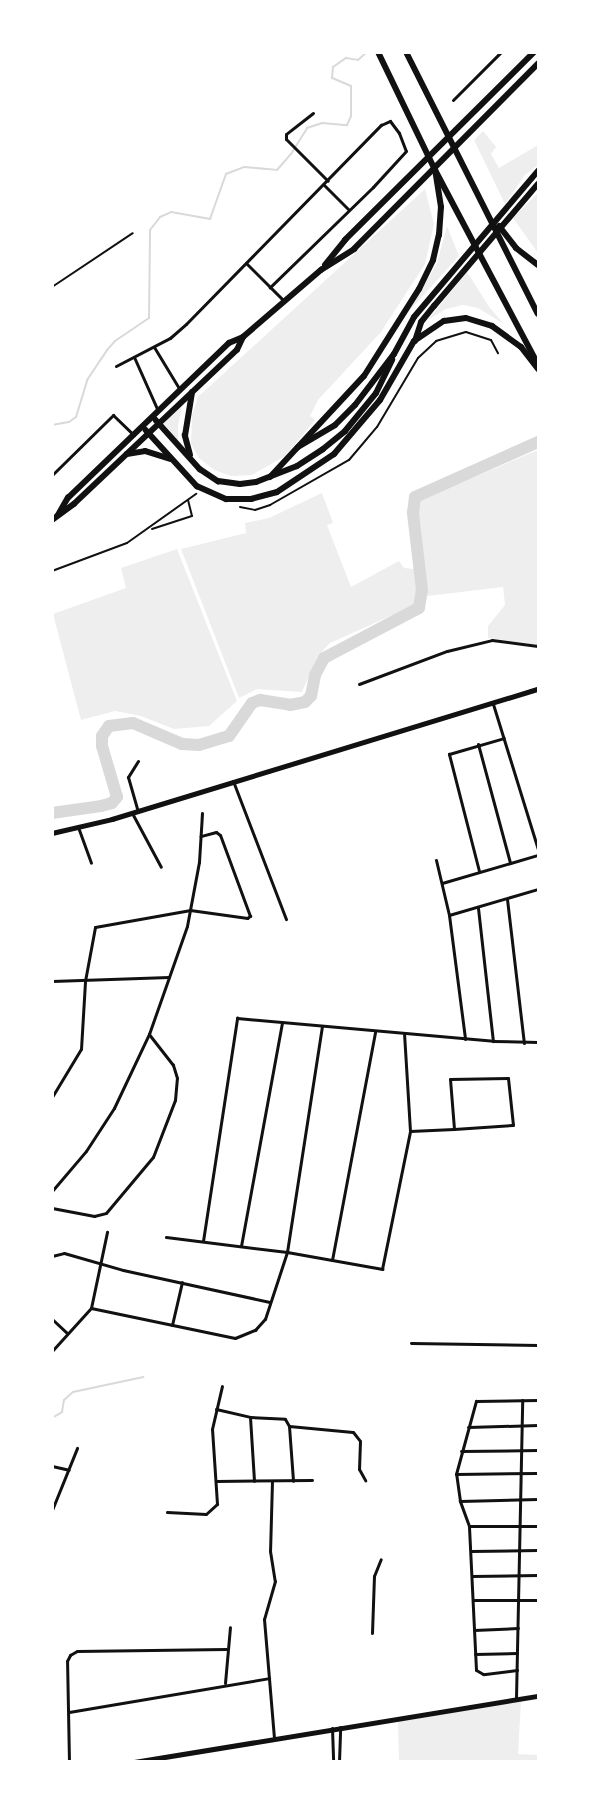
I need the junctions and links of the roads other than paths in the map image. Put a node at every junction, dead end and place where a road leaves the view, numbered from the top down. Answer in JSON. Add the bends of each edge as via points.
{"nodes":[{"id":1,"x":378,"y":52,"type":"edge"},
{"id":2,"x":501,"y":52,"type":"edge"},
{"id":3,"x":534,"y":52,"type":"edge"},
{"id":4,"x":408,"y":56,"type":"edge"},
{"id":5,"x":538,"y":64,"type":"edge"},
{"id":6,"x":453,"y":100,"type":"dead end"},
{"id":7,"x":313,"y":113,"type":"dead end"},
{"id":8,"x":435,"y":170,"type":"junction"},
{"id":9,"x":538,"y":171,"type":"edge"},
{"id":10,"x":328,"y":181,"type":"junction"},
{"id":11,"x":538,"y":184,"type":"edge"},
{"id":12,"x":324,"y":185,"type":"junction"},
{"id":13,"x":482,"y":205,"type":"junction"},
{"id":14,"x":349,"y":210,"type":"junction"},
{"id":15,"x":133,"y":233,"type":"dead end"},
{"id":16,"x":246,"y":262,"type":"junction"},
{"id":17,"x":538,"y":265,"type":"edge"},
{"id":18,"x":321,"y":270,"type":"junction"},
{"id":19,"x":52,"y":287,"type":"edge"},
{"id":20,"x":270,"y":287,"type":"junction"},
{"id":21,"x":284,"y":301,"type":"junction"},
{"id":22,"x":538,"y":314,"type":"edge"},
{"id":23,"x":243,"y":337,"type":"junction"},
{"id":24,"x":414,"y":341,"type":"junction"},
{"id":25,"x":154,"y":347,"type":"junction"},
{"id":26,"x":498,"y":353,"type":"dead end"},
{"id":27,"x":394,"y":354,"type":"junction"},
{"id":28,"x":134,"y":357,"type":"junction"},
{"id":29,"x":116,"y":366,"type":"dead end"},
{"id":30,"x":538,"y":367,"type":"edge"},
{"id":31,"x":180,"y":390,"type":"junction"},
{"id":32,"x":192,"y":392,"type":"junction"},
{"id":33,"x":158,"y":411,"type":"junction"},
{"id":34,"x":153,"y":417,"type":"junction"},
{"id":35,"x":158,"y":423,"type":"junction"},
{"id":36,"x":143,"y":427,"type":"junction"},
{"id":37,"x":148,"y":433,"type":"junction"},
{"id":38,"x":134,"y":435,"type":"junction"},
{"id":39,"x":298,"y":446,"type":"junction"},
{"id":40,"x":124,"y":455,"type":"junction"},
{"id":41,"x":173,"y":459,"type":"junction"},
{"id":42,"x":193,"y":462,"type":"junction"},
{"id":43,"x":53,"y":472,"type":"edge"},
{"id":44,"x":270,"y":477,"type":"junction"},
{"id":45,"x":218,"y":481,"type":"joint"},
{"id":46,"x":196,"y":494,"type":"dead end"},
{"id":47,"x":226,"y":499,"type":"joint"},
{"id":48,"x":188,"y":500,"type":"junction"},
{"id":49,"x":240,"y":507,"type":"dead end"},
{"id":50,"x":58,"y":515,"type":"junction"},
{"id":51,"x":52,"y":520,"type":"edge"},
{"id":52,"x":150,"y":530,"type":"junction"},
{"id":53,"x":52,"y":571,"type":"edge"},
{"id":54,"x":538,"y":646,"type":"edge"},
{"id":55,"x":358,"y":684,"type":"dead end"},
{"id":56,"x":538,"y":690,"type":"edge"},
{"id":57,"x":493,"y":704,"type":"junction"},
{"id":58,"x":504,"y":738,"type":"junction"},
{"id":59,"x":478,"y":744,"type":"junction"},
{"id":60,"x":138,"y":761,"type":"dead end"},
{"id":61,"x":233,"y":781,"type":"junction"},
{"id":62,"x":138,"y":811,"type":"junction"},
{"id":63,"x":132,"y":813,"type":"junction"},
{"id":64,"x":202,"y":813,"type":"dead end"},
{"id":65,"x":78,"y":827,"type":"junction"},
{"id":66,"x":52,"y":833,"type":"edge"},
{"id":67,"x":201,"y":836,"type":"junction"},
{"id":68,"x":538,"y":849,"type":"edge"},
{"id":69,"x":538,"y":855,"type":"edge"},
{"id":70,"x":436,"y":860,"type":"dead end"},
{"id":71,"x":91,"y":863,"type":"dead end"},
{"id":72,"x":510,"y":863,"type":"junction"},
{"id":73,"x":161,"y":868,"type":"dead end"},
{"id":74,"x":479,"y":871,"type":"junction"},
{"id":75,"x":442,"y":883,"type":"junction"},
{"id":76,"x":538,"y":889,"type":"edge"},
{"id":77,"x":507,"y":899,"type":"junction"},
{"id":78,"x":478,"y":908,"type":"junction"},
{"id":79,"x":190,"y":910,"type":"junction"},
{"id":80,"x":449,"y":915,"type":"junction"},
{"id":81,"x":286,"y":919,"type":"dead end"},
{"id":82,"x":169,"y":977,"type":"junction"},
{"id":83,"x":52,"y":981,"type":"edge"},
{"id":84,"x":85,"y":981,"type":"junction"},
{"id":85,"x":282,"y":1023,"type":"junction"},
{"id":86,"x":322,"y":1027,"type":"junction"},
{"id":87,"x":375,"y":1032,"type":"junction"},
{"id":88,"x":149,"y":1034,"type":"junction"},
{"id":89,"x":404,"y":1034,"type":"junction"},
{"id":90,"x":465,"y":1039,"type":"junction"},
{"id":91,"x":493,"y":1041,"type":"junction"},
{"id":92,"x":538,"y":1042,"type":"edge"},
{"id":93,"x":524,"y":1043,"type":"junction"},
{"id":94,"x":52,"y":1097,"type":"edge"},
{"id":95,"x":454,"y":1128,"type":"junction"},
{"id":96,"x":410,"y":1131,"type":"junction"},
{"id":97,"x":52,"y":1191,"type":"edge"},
{"id":98,"x":52,"y":1208,"type":"edge"},
{"id":99,"x":107,"y":1232,"type":"dead end"},
{"id":100,"x":166,"y":1237,"type":"dead end"},
{"id":101,"x":203,"y":1241,"type":"junction"},
{"id":102,"x":242,"y":1246,"type":"junction"},
{"id":103,"x":287,"y":1252,"type":"junction"},
{"id":104,"x":52,"y":1256,"type":"edge"},
{"id":105,"x":332,"y":1260,"type":"junction"},
{"id":106,"x":100,"y":1263,"type":"junction"},
{"id":107,"x":182,"y":1282,"type":"junction"},
{"id":108,"x":270,"y":1302,"type":"junction"},
{"id":109,"x":91,"y":1308,"type":"junction"},
{"id":110,"x":52,"y":1319,"type":"edge"},
{"id":111,"x":172,"y":1325,"type":"junction"},
{"id":112,"x":68,"y":1333,"type":"junction"},
{"id":113,"x":411,"y":1344,"type":"dead end"},
{"id":114,"x":538,"y":1345,"type":"edge"},
{"id":115,"x":52,"y":1350,"type":"edge"},
{"id":116,"x":222,"y":1386,"type":"dead end"},
{"id":117,"x":522,"y":1400,"type":"junction"},
{"id":118,"x":538,"y":1400,"type":"edge"},
{"id":119,"x":216,"y":1408,"type":"junction"},
{"id":120,"x":250,"y":1417,"type":"junction"},
{"id":121,"x":538,"y":1425,"type":"edge"},
{"id":122,"x":289,"y":1426,"type":"junction"},
{"id":123,"x":521,"y":1426,"type":"junction"},
{"id":124,"x":468,"y":1427,"type":"junction"},
{"id":125,"x":77,"y":1448,"type":"dead end"},
{"id":126,"x":521,"y":1450,"type":"junction"},
{"id":127,"x":538,"y":1450,"type":"edge"},
{"id":128,"x":461,"y":1451,"type":"junction"},
{"id":129,"x":52,"y":1466,"type":"edge"},
{"id":130,"x":69,"y":1470,"type":"junction"},
{"id":131,"x":521,"y":1473,"type":"junction"},
{"id":132,"x":538,"y":1473,"type":"edge"},
{"id":133,"x":456,"y":1474,"type":"junction"},
{"id":134,"x":293,"y":1480,"type":"junction"},
{"id":135,"x":312,"y":1480,"type":"dead end"},
{"id":136,"x":365,"y":1480,"type":"dead end"},
{"id":137,"x":216,"y":1481,"type":"junction"},
{"id":138,"x":254,"y":1481,"type":"junction"},
{"id":139,"x":272,"y":1481,"type":"junction"},
{"id":140,"x":521,"y":1500,"type":"junction"},
{"id":141,"x":538,"y":1500,"type":"edge"},
{"id":142,"x":460,"y":1501,"type":"junction"},
{"id":143,"x":53,"y":1509,"type":"edge"},
{"id":144,"x":167,"y":1512,"type":"dead end"},
{"id":145,"x":469,"y":1526,"type":"junction"},
{"id":146,"x":519,"y":1526,"type":"junction"},
{"id":147,"x":538,"y":1526,"type":"edge"},
{"id":148,"x":519,"y":1550,"type":"junction"},
{"id":149,"x":538,"y":1550,"type":"edge"},
{"id":150,"x":471,"y":1551,"type":"junction"},
{"id":151,"x":381,"y":1559,"type":"dead end"},
{"id":152,"x":519,"y":1575,"type":"junction"},
{"id":153,"x":538,"y":1575,"type":"edge"},
{"id":154,"x":472,"y":1576,"type":"junction"},
{"id":155,"x":474,"y":1600,"type":"junction"},
{"id":156,"x":519,"y":1600,"type":"junction"},
{"id":157,"x":538,"y":1600,"type":"edge"},
{"id":158,"x":230,"y":1627,"type":"dead end"},
{"id":159,"x":518,"y":1628,"type":"junction"},
{"id":160,"x":474,"y":1630,"type":"junction"},
{"id":161,"x":372,"y":1633,"type":"dead end"},
{"id":162,"x":226,"y":1649,"type":"junction"},
{"id":163,"x":475,"y":1654,"type":"junction"},
{"id":164,"x":517,"y":1654,"type":"junction"},
{"id":165,"x":517,"y":1670,"type":"junction"},
{"id":166,"x":269,"y":1678,"type":"junction"},
{"id":167,"x":225,"y":1683,"type":"junction"},
{"id":168,"x":538,"y":1696,"type":"edge"},
{"id":169,"x":516,"y":1698,"type":"junction"},
{"id":170,"x":69,"y":1712,"type":"junction"},
{"id":171,"x":340,"y":1726,"type":"junction"},
{"id":172,"x":332,"y":1727,"type":"junction"},
{"id":173,"x":274,"y":1737,"type":"junction"},
{"id":174,"x":69,"y":1762,"type":"edge"},
{"id":175,"x":134,"y":1762,"type":"edge"},
{"id":176,"x":333,"y":1762,"type":"edge"},
{"id":177,"x":339,"y":1762,"type":"edge"}],
"edges":[{"from":1,"to":8,"type":"highway"},
{"from":2,"to":6,"type":"street"},
{"from":3,"to":18,"type":"highway","via":[[346,240]]},
{"from":4,"to":13,"type":"highway"},
{"from":5,"to":18,"type":"highway","via":[[354,249]]},
{"from":7,"to":10,"type":"street","via":[[286,134],[286,139]]},
{"from":8,"to":30,"type":"highway"},
{"from":8,"to":39,"type":"highway","via":[[441,222],[437,247],[427,273],[364,376]]},
{"from":9,"to":27,"type":"highway","via":[[414,317]]},
{"from":10,"to":12,"type":"street"},
{"from":10,"to":14,"type":"street","via":[[387,121],[399,133],[406,151]]},
{"from":11,"to":24,"type":"highway","via":[[421,322]]},
{"from":12,"to":14,"type":"street"},
{"from":12,"to":16,"type":"street"},
{"from":13,"to":17,"type":"highway","via":[[516,248]]},
{"from":13,"to":22,"type":"highway"},
{"from":14,"to":20,"type":"street"},
{"from":15,"to":19,"type":"lane"},
{"from":16,"to":20,"type":"street"},
{"from":16,"to":25,"type":"street","via":[[186,324]]},
{"from":18,"to":21,"type":"highway"},
{"from":20,"to":21,"type":"street"},
{"from":21,"to":23,"type":"highway"},
{"from":23,"to":31,"type":"highway","via":[[229,343]]},
{"from":23,"to":32,"type":"highway","via":[[237,350]]},
{"from":24,"to":30,"type":"highway","via":[[444,321],[473,319],[507,336]]},
{"from":24,"to":47,"type":"highway","via":[[380,400],[334,454],[277,492],[252,499]]},
{"from":25,"to":28,"type":"street"},
{"from":25,"to":31,"type":"street"},
{"from":26,"to":49,"type":"lane","via":[[491,340],[466,332],[453,333],[436,341],[418,358],[377,427],[349,460],[270,505],[255,510]]},
{"from":27,"to":39,"type":"highway","via":[[340,421]]},
{"from":27,"to":44,"type":"highway","via":[[376,393],[345,431],[308,459]]},
{"from":28,"to":29,"type":"street"},
{"from":28,"to":33,"type":"street"},
{"from":31,"to":33,"type":"highway"},
{"from":32,"to":35,"type":"highway"},
{"from":32,"to":42,"type":"highway","via":[[185,436]]},
{"from":33,"to":34,"type":"highway"},
{"from":34,"to":35,"type":"highway"},
{"from":34,"to":36,"type":"highway"},
{"from":35,"to":37,"type":"highway"},
{"from":35,"to":42,"type":"highway"},
{"from":36,"to":37,"type":"highway"},
{"from":36,"to":38,"type":"highway"},
{"from":37,"to":40,"type":"highway"},
{"from":37,"to":41,"type":"highway"},
{"from":38,"to":43,"type":"street","via":[[114,415]]},
{"from":38,"to":50,"type":"highway","via":[[68,498]]},
{"from":39,"to":44,"type":"highway"},
{"from":40,"to":41,"type":"highway","via":[[145,451]]},
{"from":40,"to":50,"type":"highway","via":[[74,504]]},
{"from":41,"to":47,"type":"highway","via":[[202,490]]},
{"from":42,"to":45,"type":"highway"},
{"from":44,"to":45,"type":"highway","via":[[240,484]]},
{"from":46,"to":48,"type":"lane"},
{"from":48,"to":52,"type":"lane"},
{"from":48,"to":52,"type":"lane","via":[[192,516]]},
{"from":50,"to":51,"type":"highway"},
{"from":52,"to":53,"type":"lane","via":[[128,543]]},
{"from":54,"to":55,"type":"street","via":[[492,640],[446,651]]},
{"from":56,"to":57,"type":"street"},
{"from":57,"to":58,"type":"street"},
{"from":57,"to":61,"type":"street"},
{"from":58,"to":59,"type":"street"},
{"from":58,"to":68,"type":"street"},
{"from":59,"to":72,"type":"street"},
{"from":59,"to":74,"type":"street","via":[[451,751],[449,758]]},
{"from":60,"to":62,"type":"street","via":[[128,777]]},
{"from":61,"to":62,"type":"street"},
{"from":61,"to":81,"type":"street"},
{"from":62,"to":63,"type":"street"},
{"from":63,"to":65,"type":"street"},
{"from":63,"to":73,"type":"street"},
{"from":64,"to":67,"type":"street"},
{"from":65,"to":66,"type":"street"},
{"from":65,"to":71,"type":"street"},
{"from":67,"to":79,"type":"street"},
{"from":67,"to":79,"type":"street","via":[[216,832],[220,835],[250,916]]},
{"from":69,"to":72,"type":"street"},
{"from":70,"to":75,"type":"street"},
{"from":72,"to":74,"type":"street"},
{"from":74,"to":75,"type":"street"},
{"from":75,"to":80,"type":"street"},
{"from":76,"to":77,"type":"street"},
{"from":77,"to":78,"type":"street"},
{"from":77,"to":93,"type":"street"},
{"from":78,"to":80,"type":"street"},
{"from":78,"to":91,"type":"street"},
{"from":79,"to":82,"type":"street"},
{"from":79,"to":84,"type":"street","via":[[95,927]]},
{"from":80,"to":90,"type":"street"},
{"from":82,"to":84,"type":"street"},
{"from":82,"to":88,"type":"street"},
{"from":83,"to":84,"type":"street"},
{"from":84,"to":94,"type":"street","via":[[81,1049]]},
{"from":85,"to":86,"type":"street"},
{"from":85,"to":101,"type":"street","via":[[237,1018]]},
{"from":85,"to":102,"type":"street"},
{"from":86,"to":87,"type":"street"},
{"from":86,"to":103,"type":"street"},
{"from":87,"to":89,"type":"street"},
{"from":87,"to":105,"type":"street"},
{"from":88,"to":97,"type":"street","via":[[111,1114],[82,1156]]},
{"from":88,"to":98,"type":"street","via":[[177,1078],[175,1100],[153,1157],[106,1213],[94,1216]]},
{"from":89,"to":90,"type":"street"},
{"from":89,"to":96,"type":"street"},
{"from":90,"to":91,"type":"street"},
{"from":91,"to":93,"type":"street"},
{"from":92,"to":93,"type":"street"},
{"from":95,"to":95,"type":"street","via":[[513,1125],[508,1078],[450,1079]]},
{"from":95,"to":96,"type":"street"},
{"from":96,"to":105,"type":"street","via":[[382,1269]]},
{"from":99,"to":106,"type":"street"},
{"from":100,"to":101,"type":"street"},
{"from":101,"to":102,"type":"street"},
{"from":102,"to":103,"type":"street"},
{"from":103,"to":105,"type":"street"},
{"from":103,"to":108,"type":"street"},
{"from":104,"to":106,"type":"street","via":[[64,1253]]},
{"from":106,"to":107,"type":"street"},
{"from":106,"to":109,"type":"street"},
{"from":107,"to":108,"type":"street"},
{"from":107,"to":111,"type":"street"},
{"from":108,"to":111,"type":"street","via":[[265,1318],[245,1336],[235,1338]]},
{"from":109,"to":111,"type":"street"},
{"from":109,"to":112,"type":"street"},
{"from":110,"to":112,"type":"street"},
{"from":112,"to":115,"type":"street"},
{"from":113,"to":114,"type":"street"},
{"from":116,"to":119,"type":"street"},
{"from":117,"to":118,"type":"street"},
{"from":117,"to":123,"type":"street"},
{"from":117,"to":124,"type":"street","via":[[476,1401]]},
{"from":119,"to":120,"type":"street"},
{"from":119,"to":137,"type":"street","via":[[212,1429]]},
{"from":120,"to":122,"type":"street","via":[[281,1418]]},
{"from":120,"to":138,"type":"street"},
{"from":121,"to":123,"type":"street"},
{"from":122,"to":134,"type":"street"},
{"from":122,"to":136,"type":"street","via":[[353,1432],[360,1441],[359,1469]]},
{"from":123,"to":124,"type":"street"},
{"from":123,"to":126,"type":"street"},
{"from":124,"to":128,"type":"street"},
{"from":125,"to":130,"type":"street"},
{"from":126,"to":127,"type":"street"},
{"from":126,"to":128,"type":"street"},
{"from":126,"to":131,"type":"street"},
{"from":128,"to":133,"type":"street"},
{"from":129,"to":130,"type":"street"},
{"from":130,"to":143,"type":"street"},
{"from":131,"to":132,"type":"street"},
{"from":131,"to":133,"type":"street"},
{"from":131,"to":140,"type":"street"},
{"from":133,"to":142,"type":"street"},
{"from":134,"to":135,"type":"street"},
{"from":134,"to":139,"type":"street"},
{"from":137,"to":138,"type":"street"},
{"from":137,"to":144,"type":"street","via":[[218,1496],[214,1510],[206,1514]]},
{"from":138,"to":139,"type":"street"},
{"from":139,"to":166,"type":"street","via":[[270,1550],[275,1581],[264,1620]]},
{"from":140,"to":141,"type":"street"},
{"from":140,"to":142,"type":"street"},
{"from":140,"to":146,"type":"street"},
{"from":142,"to":145,"type":"street"},
{"from":145,"to":146,"type":"street"},
{"from":145,"to":150,"type":"street"},
{"from":146,"to":147,"type":"street"},
{"from":146,"to":148,"type":"street"},
{"from":148,"to":149,"type":"street"},
{"from":148,"to":150,"type":"street"},
{"from":148,"to":152,"type":"street"},
{"from":150,"to":154,"type":"street"},
{"from":151,"to":161,"type":"street","via":[[374,1576]]},
{"from":152,"to":153,"type":"street"},
{"from":152,"to":154,"type":"street"},
{"from":152,"to":156,"type":"street"},
{"from":154,"to":155,"type":"street"},
{"from":155,"to":156,"type":"street"},
{"from":155,"to":160,"type":"street"},
{"from":156,"to":157,"type":"street"},
{"from":156,"to":159,"type":"street"},
{"from":158,"to":162,"type":"street"},
{"from":159,"to":160,"type":"street"},
{"from":159,"to":164,"type":"street"},
{"from":160,"to":163,"type":"street"},
{"from":162,"to":167,"type":"street"},
{"from":162,"to":170,"type":"street","via":[[77,1651],[67,1661]]},
{"from":163,"to":164,"type":"street"},
{"from":163,"to":165,"type":"street","via":[[478,1672]]},
{"from":164,"to":165,"type":"street"},
{"from":165,"to":169,"type":"street"},
{"from":166,"to":167,"type":"street"},
{"from":166,"to":173,"type":"street"},
{"from":167,"to":170,"type":"street"},
{"from":168,"to":169,"type":"main road"},
{"from":169,"to":171,"type":"main road"},
{"from":170,"to":174,"type":"street"},
{"from":171,"to":172,"type":"main road"},
{"from":171,"to":177,"type":"street"},
{"from":172,"to":173,"type":"main road"},
{"from":172,"to":176,"type":"street"},
{"from":173,"to":175,"type":"main road"}]}
